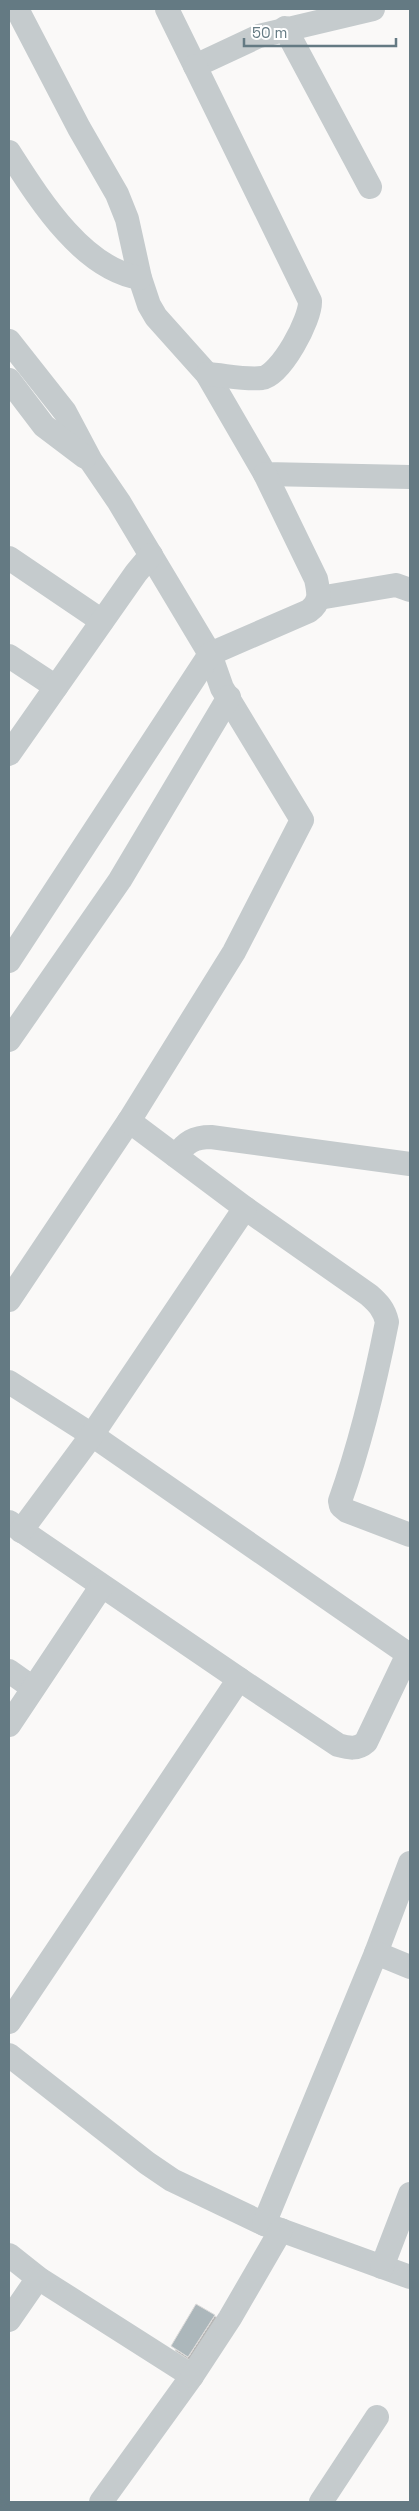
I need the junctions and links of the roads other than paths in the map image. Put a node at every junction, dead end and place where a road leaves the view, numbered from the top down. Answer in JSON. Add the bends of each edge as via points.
{"nodes":[{"id":1,"x":17,"y":9,"type":"edge"},
{"id":2,"x":167,"y":9,"type":"edge"},
{"id":3,"x":373,"y":9,"type":"edge"},
{"id":4,"x":285,"y":28,"type":"junction"},
{"id":5,"x":195,"y":66,"type":"junction"},
{"id":6,"x":9,"y":152,"type":"edge"},
{"id":7,"x":370,"y":187,"type":"dead end"},
{"id":8,"x":140,"y":278,"type":"junction"},
{"id":9,"x":9,"y":341,"type":"edge"},
{"id":10,"x":207,"y":374,"type":"junction"},
{"id":11,"x":9,"y":380,"type":"edge"},
{"id":12,"x":91,"y":461,"type":"junction"},
{"id":13,"x":265,"y":474,"type":"junction"},
{"id":14,"x":410,"y":476,"type":"edge"},
{"id":15,"x":152,"y":556,"type":"junction"},
{"id":16,"x":9,"y":558,"type":"edge"},
{"id":17,"x":410,"y":590,"type":"edge"},
{"id":18,"x":319,"y":598,"type":"junction"},
{"id":19,"x":102,"y":621,"type":"junction"},
{"id":20,"x":210,"y":654,"type":"junction"},
{"id":21,"x":9,"y":656,"type":"edge"},
{"id":22,"x":56,"y":687,"type":"junction"},
{"id":23,"x":229,"y":697,"type":"junction"},
{"id":24,"x":9,"y":754,"type":"edge"},
{"id":25,"x":9,"y":961,"type":"edge"},
{"id":26,"x":9,"y":1040,"type":"edge"},
{"id":27,"x":129,"y":1121,"type":"junction"},
{"id":28,"x":176,"y":1156,"type":"junction"},
{"id":29,"x":410,"y":1164,"type":"edge"},
{"id":30,"x":245,"y":1208,"type":"junction"},
{"id":31,"x":9,"y":1300,"type":"edge"},
{"id":32,"x":9,"y":1382,"type":"edge"},
{"id":33,"x":92,"y":1435,"type":"junction"},
{"id":34,"x":15,"y":1527,"type":"edge"},
{"id":35,"x":410,"y":1536,"type":"edge"},
{"id":36,"x":101,"y":1587,"type":"junction"},
{"id":37,"x":409,"y":1651,"type":"edge"},
{"id":38,"x":9,"y":1671,"type":"edge"},
{"id":39,"x":239,"y":1679,"type":"junction"},
{"id":40,"x":34,"y":1688,"type":"junction"},
{"id":41,"x":9,"y":1725,"type":"edge"},
{"id":42,"x":410,"y":1863,"type":"edge"},
{"id":43,"x":376,"y":1953,"type":"junction"},
{"id":44,"x":410,"y":1967,"type":"edge"},
{"id":45,"x":9,"y":2022,"type":"edge"},
{"id":46,"x":9,"y":2055,"type":"edge"},
{"id":47,"x":410,"y":2194,"type":"edge"},
{"id":48,"x":273,"y":2227,"type":"junction"},
{"id":49,"x":9,"y":2255,"type":"edge"},
{"id":50,"x":382,"y":2267,"type":"junction"},
{"id":51,"x":410,"y":2277,"type":"edge"},
{"id":52,"x":38,"y":2278,"type":"junction"},
{"id":53,"x":9,"y":2320,"type":"edge"},
{"id":54,"x":192,"y":2376,"type":"junction"},
{"id":55,"x":376,"y":2417,"type":"dead end"},
{"id":56,"x":101,"y":2502,"type":"edge"},
{"id":57,"x":321,"y":2502,"type":"edge"}],
"edges":[{"from":1,"to":8,"type":"street","via":[[117,194]]},
{"from":2,"to":5,"type":"street"},
{"from":3,"to":4,"type":"street"},
{"from":4,"to":5,"type":"street","via":[[258,36]]},
{"from":4,"to":7,"type":"street"},
{"from":5,"to":10,"type":"street","via":[[308,294],[310,309],[273,373],[261,378]]},
{"from":6,"to":8,"type":"street","via":[[46,209],[69,234],[113,270],[124,276]]},
{"from":8,"to":10,"type":"street","via":[[144,295],[156,317]]},
{"from":9,"to":12,"type":"street","via":[[65,412]]},
{"from":10,"to":13,"type":"street"},
{"from":11,"to":12,"type":"street","via":[[44,426]]},
{"from":12,"to":15,"type":"street"},
{"from":13,"to":14,"type":"street"},
{"from":13,"to":18,"type":"street","via":[[316,579]]},
{"from":15,"to":19,"type":"street","via":[[136,572]]},
{"from":15,"to":20,"type":"street"},
{"from":16,"to":19,"type":"street"},
{"from":17,"to":18,"type":"street","via":[[396,585]]},
{"from":18,"to":20,"type":"street","via":[[309,611]]},
{"from":19,"to":22,"type":"street"},
{"from":20,"to":23,"type":"street","via":[[222,688]]},
{"from":20,"to":25,"type":"street"},
{"from":21,"to":22,"type":"street"},
{"from":22,"to":24,"type":"street"},
{"from":23,"to":26,"type":"street","via":[[120,880]]},
{"from":23,"to":27,"type":"street","via":[[302,820],[234,952]]},
{"from":27,"to":28,"type":"street"},
{"from":27,"to":31,"type":"street"},
{"from":28,"to":29,"type":"street","via":[[190,1141],[211,1137]]},
{"from":28,"to":30,"type":"street"},
{"from":30,"to":33,"type":"street"},
{"from":30,"to":35,"type":"street","via":[[368,1295],[385,1314],[387,1322],[372,1396],[359,1449],[340,1501],[343,1509]]},
{"from":32,"to":33,"type":"street"},
{"from":33,"to":34,"type":"street"},
{"from":33,"to":37,"type":"street"},
{"from":34,"to":36,"type":"street"},
{"from":36,"to":39,"type":"street"},
{"from":36,"to":40,"type":"street"},
{"from":37,"to":39,"type":"street","via":[[366,1742],[360,1748],[338,1745]]},
{"from":38,"to":40,"type":"street"},
{"from":39,"to":45,"type":"street"},
{"from":40,"to":41,"type":"street"},
{"from":42,"to":43,"type":"street"},
{"from":43,"to":44,"type":"street"},
{"from":43,"to":48,"type":"street"},
{"from":46,"to":48,"type":"street","via":[[172,2180]]},
{"from":47,"to":50,"type":"street"},
{"from":48,"to":50,"type":"street"},
{"from":48,"to":54,"type":"street","via":[[230,2318]]},
{"from":49,"to":52,"type":"street"},
{"from":50,"to":51,"type":"street"},
{"from":52,"to":53,"type":"street"},
{"from":52,"to":54,"type":"street"},
{"from":54,"to":56,"type":"street"},
{"from":55,"to":57,"type":"street"}]}
